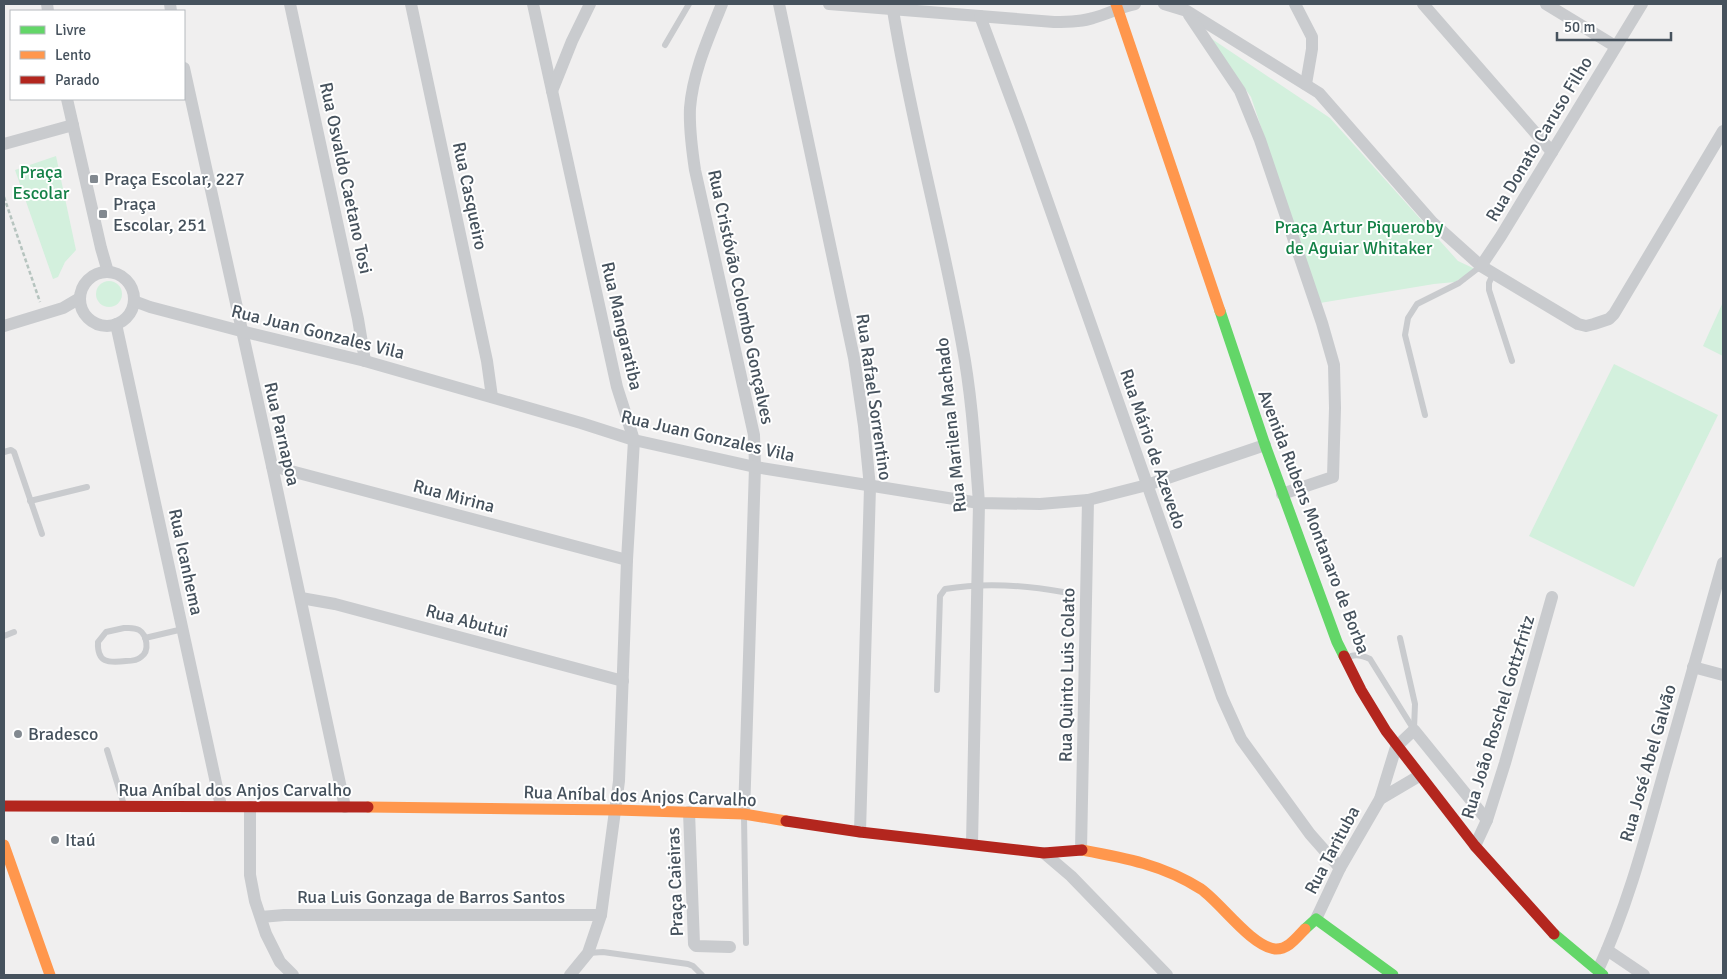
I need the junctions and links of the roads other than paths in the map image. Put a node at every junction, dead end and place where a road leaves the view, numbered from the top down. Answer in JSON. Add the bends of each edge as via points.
{"nodes":[{"id":1,"x":290,"y":4,"type":"edge"},
{"id":2,"x":410,"y":4,"type":"edge"},
{"id":3,"x":534,"y":4,"type":"edge"},
{"id":4,"x":590,"y":4,"type":"edge"},
{"id":5,"x":689,"y":4,"type":"edge"},
{"id":6,"x":722,"y":4,"type":"edge"},
{"id":7,"x":779,"y":4,"type":"edge"},
{"id":8,"x":829,"y":4,"type":"edge"},
{"id":9,"x":1135,"y":4,"type":"edge"},
{"id":10,"x":1164,"y":4,"type":"edge"},
{"id":11,"x":1295,"y":4,"type":"edge"},
{"id":12,"x":1423,"y":4,"type":"edge"},
{"id":13,"x":1546,"y":4,"type":"edge"},
{"id":14,"x":1642,"y":4,"type":"edge"},
{"id":15,"x":1115,"y":5,"type":"edge"},
{"id":16,"x":893,"y":10,"type":"junction"},
{"id":17,"x":1187,"y":11,"type":"junction"},
{"id":18,"x":980,"y":16,"type":"junction"},
{"id":19,"x":664,"y":45,"type":"dead end"},
{"id":20,"x":1615,"y":46,"type":"junction"},
{"id":21,"x":185,"y":73,"type":"edge"},
{"id":22,"x":1306,"y":84,"type":"junction"},
{"id":23,"x":552,"y":91,"type":"junction"},
{"id":24,"x":67,"y":100,"type":"edge"},
{"id":25,"x":73,"y":125,"type":"junction"},
{"id":26,"x":1723,"y":131,"type":"edge"},
{"id":27,"x":4,"y":144,"type":"edge"},
{"id":28,"x":1552,"y":152,"type":"junction"},
{"id":29,"x":1481,"y":266,"type":"junction"},
{"id":30,"x":108,"y":272,"type":"junction"},
{"id":31,"x":1493,"y":274,"type":"junction"},
{"id":32,"x":80,"y":298,"type":"junction"},
{"id":33,"x":133,"y":306,"type":"junction"},
{"id":34,"x":63,"y":308,"type":"junction"},
{"id":35,"x":85,"y":315,"type":"junction"},
{"id":36,"x":116,"y":324,"type":"junction"},
{"id":37,"x":4,"y":326,"type":"edge"},
{"id":38,"x":241,"y":331,"type":"junction"},
{"id":39,"x":365,"y":361,"type":"junction"},
{"id":40,"x":1512,"y":361,"type":"dead end"},
{"id":41,"x":492,"y":397,"type":"junction"},
{"id":42,"x":1425,"y":415,"type":"dead end"},
{"id":43,"x":634,"y":440,"type":"junction"},
{"id":44,"x":1265,"y":446,"type":"junction"},
{"id":45,"x":4,"y":452,"type":"edge"},
{"id":46,"x":272,"y":466,"type":"junction"},
{"id":47,"x":755,"y":467,"type":"junction"},
{"id":48,"x":1147,"y":485,"type":"junction"},
{"id":49,"x":87,"y":487,"type":"dead end"},
{"id":50,"x":870,"y":487,"type":"junction"},
{"id":51,"x":1282,"y":494,"type":"junction"},
{"id":52,"x":1088,"y":500,"type":"junction"},
{"id":53,"x":30,"y":501,"type":"junction"},
{"id":54,"x":979,"y":503,"type":"junction"},
{"id":55,"x":42,"y":534,"type":"dead end"},
{"id":56,"x":627,"y":560,"type":"junction"},
{"id":57,"x":1723,"y":562,"type":"edge"},
{"id":58,"x":978,"y":585,"type":"junction"},
{"id":59,"x":1063,"y":592,"type":"dead end"},
{"id":60,"x":1552,"y":597,"type":"dead end"},
{"id":61,"x":301,"y":598,"type":"junction"},
{"id":62,"x":182,"y":629,"type":"junction"},
{"id":63,"x":14,"y":632,"type":"dead end"},
{"id":64,"x":4,"y":636,"type":"edge"},
{"id":65,"x":145,"y":638,"type":"junction"},
{"id":66,"x":1400,"y":638,"type":"dead end"},
{"id":67,"x":1345,"y":659,"type":"junction"},
{"id":68,"x":1694,"y":667,"type":"junction"},
{"id":69,"x":1723,"y":675,"type":"edge"},
{"id":70,"x":623,"y":681,"type":"junction"},
{"id":71,"x":937,"y":690,"type":"dead end"},
{"id":72,"x":1414,"y":730,"type":"junction"},
{"id":73,"x":1396,"y":747,"type":"junction"},
{"id":74,"x":107,"y":750,"type":"dead end"},
{"id":75,"x":1419,"y":776,"type":"junction"},
{"id":76,"x":1380,"y":799,"type":"junction"},
{"id":77,"x":4,"y":806,"type":"edge"},
{"id":78,"x":125,"y":806,"type":"junction"},
{"id":79,"x":221,"y":806,"type":"junction"},
{"id":80,"x":250,"y":808,"type":"junction"},
{"id":81,"x":345,"y":808,"type":"junction"},
{"id":82,"x":616,"y":810,"type":"junction"},
{"id":83,"x":689,"y":812,"type":"junction"},
{"id":84,"x":744,"y":814,"type":"junction"},
{"id":85,"x":1487,"y":820,"type":"junction"},
{"id":86,"x":860,"y":832,"type":"junction"},
{"id":87,"x":972,"y":844,"type":"junction"},
{"id":88,"x":4,"y":845,"type":"edge"},
{"id":89,"x":1475,"y":846,"type":"junction"},
{"id":90,"x":1081,"y":850,"type":"junction"},
{"id":91,"x":1044,"y":853,"type":"junction"},
{"id":92,"x":1340,"y":868,"type":"junction"},
{"id":93,"x":601,"y":915,"type":"junction"},
{"id":94,"x":261,"y":917,"type":"junction"},
{"id":95,"x":1316,"y":919,"type":"junction"},
{"id":96,"x":746,"y":942,"type":"dead end"},
{"id":97,"x":730,"y":947,"type":"dead end"},
{"id":98,"x":1607,"y":950,"type":"junction"},
{"id":99,"x":588,"y":953,"type":"junction"},
{"id":100,"x":575,"y":973,"type":"edge"},
{"id":101,"x":1600,"y":973,"type":"edge"},
{"id":102,"x":50,"y":975,"type":"edge"},
{"id":103,"x":292,"y":975,"type":"edge"},
{"id":104,"x":702,"y":975,"type":"edge"},
{"id":105,"x":1167,"y":975,"type":"edge"},
{"id":106,"x":1393,"y":975,"type":"edge"},
{"id":107,"x":1644,"y":975,"type":"edge"}],
"edges":[{"from":1,"to":39,"type":"street","name":"Rua Osvaldo Caetano Tosi"},
{"from":2,"to":41,"type":"street","name":"Rua Casqueiro"},
{"from":3,"to":23,"type":"street","name":"Rua Mangaratiba"},
{"from":4,"to":23,"type":"street"},
{"from":5,"to":19,"type":"lane"},
{"from":6,"to":47,"type":"street","name":"Rua Cristóvão Colombo Gonçalves","via":[[696,71],[690,108],[691,138],[695,170],[754,435]]},
{"from":7,"to":50,"type":"street","name":"Rua Rafael Sorrentino","via":[[854,358]]},
{"from":8,"to":16,"type":"street"},
{"from":9,"to":15,"type":"street"},
{"from":10,"to":17,"type":"street"},
{"from":11,"to":22,"type":"street","via":[[1312,37]]},
{"from":12,"to":28,"type":"street"},
{"from":13,"to":20,"type":"street"},
{"from":14,"to":20,"type":"street","name":"Rua Donato Caruso Filho"},
{"from":15,"to":18,"type":"street","via":[[1094,18],[1075,22]]},
{"from":15,"to":44,"type":"street","name":"Avenida Rubens Montanaro de Borba"},
{"from":16,"to":18,"type":"street"},
{"from":16,"to":54,"type":"street","name":"Rua Marilena Machado","via":[[962,346]]},
{"from":17,"to":22,"type":"street"},
{"from":17,"to":51,"type":"street","via":[[1240,91],[1248,110],[1312,290],[1334,365],[1333,477]]},
{"from":18,"to":48,"type":"street","name":"Rua Mário de Azevedo"},
{"from":20,"to":28,"type":"street","name":"Rua Donato Caruso Filho"},
{"from":21,"to":38,"type":"street","name":"Rua Parnapoa"},
{"from":22,"to":29,"type":"street","via":[[1329,103],[1432,222]]},
{"from":23,"to":43,"type":"street","name":"Rua Mangaratiba","via":[[617,387]]},
{"from":24,"to":25,"type":"street"},
{"from":25,"to":27,"type":"street"},
{"from":25,"to":30,"type":"street"},
{"from":26,"to":31,"type":"street","via":[[1609,319],[1586,326],[1578,324]]},
{"from":28,"to":29,"type":"street","name":"Rua Donato Caruso Filho"},
{"from":29,"to":31,"type":"street"},
{"from":29,"to":42,"type":"lane","via":[[1459,283],[1417,304],[1408,318],[1406,335]]},
{"from":30,"to":32,"type":"street","via":[[92,276]]},
{"from":30,"to":33,"type":"street","via":[[128,280],[134,293]]},
{"from":31,"to":40,"type":"lane","via":[[1489,290]]},
{"from":32,"to":34,"type":"street"},
{"from":32,"to":35,"type":"street"},
{"from":33,"to":36,"type":"street"},
{"from":33,"to":38,"type":"street","name":"Rua Juan Gonzales Vila","via":[[150,307]]},
{"from":34,"to":35,"type":"street"},
{"from":34,"to":37,"type":"street"},
{"from":35,"to":36,"type":"street","via":[[99,324]]},
{"from":36,"to":62,"type":"street","name":"Rua Icanhema"},
{"from":38,"to":39,"type":"street","name":"Rua Juan Gonzales Vila"},
{"from":38,"to":46,"type":"street","name":"Rua Parnapoa"},
{"from":39,"to":41,"type":"street","name":"Rua Juan Gonzales Vila"},
{"from":41,"to":43,"type":"street","name":"Rua Juan Gonzales Vila"},
{"from":43,"to":47,"type":"street","name":"Rua Juan Gonzales Vila"},
{"from":43,"to":56,"type":"street","name":"Rua Mangaratiba"},
{"from":44,"to":48,"type":"street","name":"Rua Juan Gonzales Vila"},
{"from":44,"to":51,"type":"street","name":"Avenida Rubens Montanaro de Borba"},
{"from":45,"to":53,"type":"lane","via":[[14,452]]},
{"from":46,"to":56,"type":"street","name":"Rua Mirina"},
{"from":46,"to":61,"type":"street","name":"Rua Parnapoa"},
{"from":47,"to":50,"type":"street","name":"Rua Juan Gonzales Vila"},
{"from":47,"to":84,"type":"street","name":"Rua Cristóvão Colombo Gonçalves"},
{"from":48,"to":52,"type":"street","name":"Rua Juan Gonzales Vila"},
{"from":48,"to":92,"type":"street","name":"Rua Mário de Azevedo","via":[[1222,697],[1241,739],[1310,834]]},
{"from":49,"to":53,"type":"lane"},
{"from":50,"to":54,"type":"street","name":"Rua Juan Gonzales Vila"},
{"from":50,"to":86,"type":"street","name":"Rua Rafael Sorrentino"},
{"from":51,"to":67,"type":"street","name":"Avenida Rubens Montanaro de Borba"},
{"from":52,"to":54,"type":"street","name":"Rua Juan Gonzales Vila","via":[[1040,504]]},
{"from":52,"to":90,"type":"street","name":"Rua Quinto Luis Colato"},
{"from":53,"to":55,"type":"lane"},
{"from":54,"to":58,"type":"street","name":"Rua Marilena Machado"},
{"from":56,"to":70,"type":"street","name":"Rua Mangaratiba"},
{"from":57,"to":68,"type":"street","name":"Rua José Abel Galvão"},
{"from":58,"to":59,"type":"lane","via":[[1022,586]]},
{"from":58,"to":71,"type":"lane","via":[[945,589],[940,596]]},
{"from":58,"to":87,"type":"street","name":"Rua Marilena Machado"},
{"from":60,"to":85,"type":"street","name":"Rua João Roschel Gottzfritz"},
{"from":61,"to":70,"type":"street","name":"Rua Abutui","via":[[335,604]]},
{"from":61,"to":81,"type":"street","name":"Rua Parnapoa"},
{"from":62,"to":65,"type":"lane"},
{"from":62,"to":79,"type":"street","name":"Rua Icanhema"},
{"from":63,"to":64,"type":"lane"},
{"from":65,"to":65,"type":"lane","via":[[133,628],[106,632],[98,642],[100,656],[106,662],[114,663],[142,657],[147,647]]},
{"from":66,"to":72,"type":"lane","via":[[1415,704]]},
{"from":67,"to":72,"type":"lane","via":[[1360,655],[1370,659]]},
{"from":67,"to":73,"type":"street","name":"Avenida Rubens Montanaro de Borba"},
{"from":68,"to":69,"type":"street"},
{"from":68,"to":98,"type":"street","name":"Rua José Abel Galvão","via":[[1648,830]]},
{"from":70,"to":82,"type":"street","name":"Rua Mangaratiba"},
{"from":72,"to":73,"type":"street"},
{"from":72,"to":85,"type":"street"},
{"from":73,"to":75,"type":"street","name":"Avenida Rubens Montanaro de Borba"},
{"from":73,"to":76,"type":"street","name":"Rua Tarituba"},
{"from":74,"to":78,"type":"lane"},
{"from":75,"to":76,"type":"street","name":"Rua Tarituba"},
{"from":75,"to":89,"type":"street","name":"Avenida Rubens Montanaro de Borba"},
{"from":76,"to":92,"type":"street","name":"Rua Tarituba"},
{"from":77,"to":78,"type":"street","name":"Rua Aníbal dos Anjos Carvalho"},
{"from":78,"to":79,"type":"street","name":"Rua Aníbal dos Anjos Carvalho"},
{"from":79,"to":80,"type":"street","name":"Rua Aníbal dos Anjos Carvalho"},
{"from":80,"to":81,"type":"street","name":"Rua Aníbal dos Anjos Carvalho"},
{"from":80,"to":94,"type":"street","via":[[250,875]]},
{"from":81,"to":82,"type":"street","name":"Rua Aníbal dos Anjos Carvalho"},
{"from":82,"to":83,"type":"street","name":"Rua Aníbal dos Anjos Carvalho"},
{"from":82,"to":93,"type":"street","name":"Rua Mangaratiba"},
{"from":83,"to":84,"type":"street","name":"Rua Aníbal dos Anjos Carvalho"},
{"from":83,"to":97,"type":"street","name":"Praça Caieiras","via":[[694,944]]},
{"from":84,"to":86,"type":"street","name":"Rua Aníbal dos Anjos Carvalho"},
{"from":84,"to":96,"type":"lane"},
{"from":85,"to":89,"type":"street","name":"Rua João Roschel Gottzfritz"},
{"from":86,"to":87,"type":"street","name":"Rua Aníbal dos Anjos Carvalho"},
{"from":87,"to":91,"type":"street","name":"Rua Aníbal dos Anjos Carvalho"},
{"from":88,"to":102,"type":"street"},
{"from":89,"to":101,"type":"street","name":"Avenida Rubens Montanaro de Borba","via":[[1552,932]]},
{"from":90,"to":91,"type":"street","name":"Rua Aníbal dos Anjos Carvalho"},
{"from":90,"to":95,"type":"street","name":"Rua Aníbal dos Anjos Carvalho","via":[[1152,865],[1182,878],[1202,890],[1256,940],[1268,947],[1284,948]]},
{"from":91,"to":105,"type":"street","via":[[1071,876]]},
{"from":92,"to":95,"type":"street","name":"Rua Tarituba"},
{"from":93,"to":94,"type":"street","name":"Rua Luis Gonzaga de Barros Santos"},
{"from":93,"to":99,"type":"street","name":"Rua Mangaratiba"},
{"from":94,"to":103,"type":"street","via":[[280,962]]},
{"from":95,"to":106,"type":"street"},
{"from":98,"to":101,"type":"street","name":"Rua José Abel Galvão"},
{"from":98,"to":107,"type":"street"},
{"from":99,"to":100,"type":"street"},
{"from":99,"to":104,"type":"lane","via":[[604,952],[688,964]]}]}
